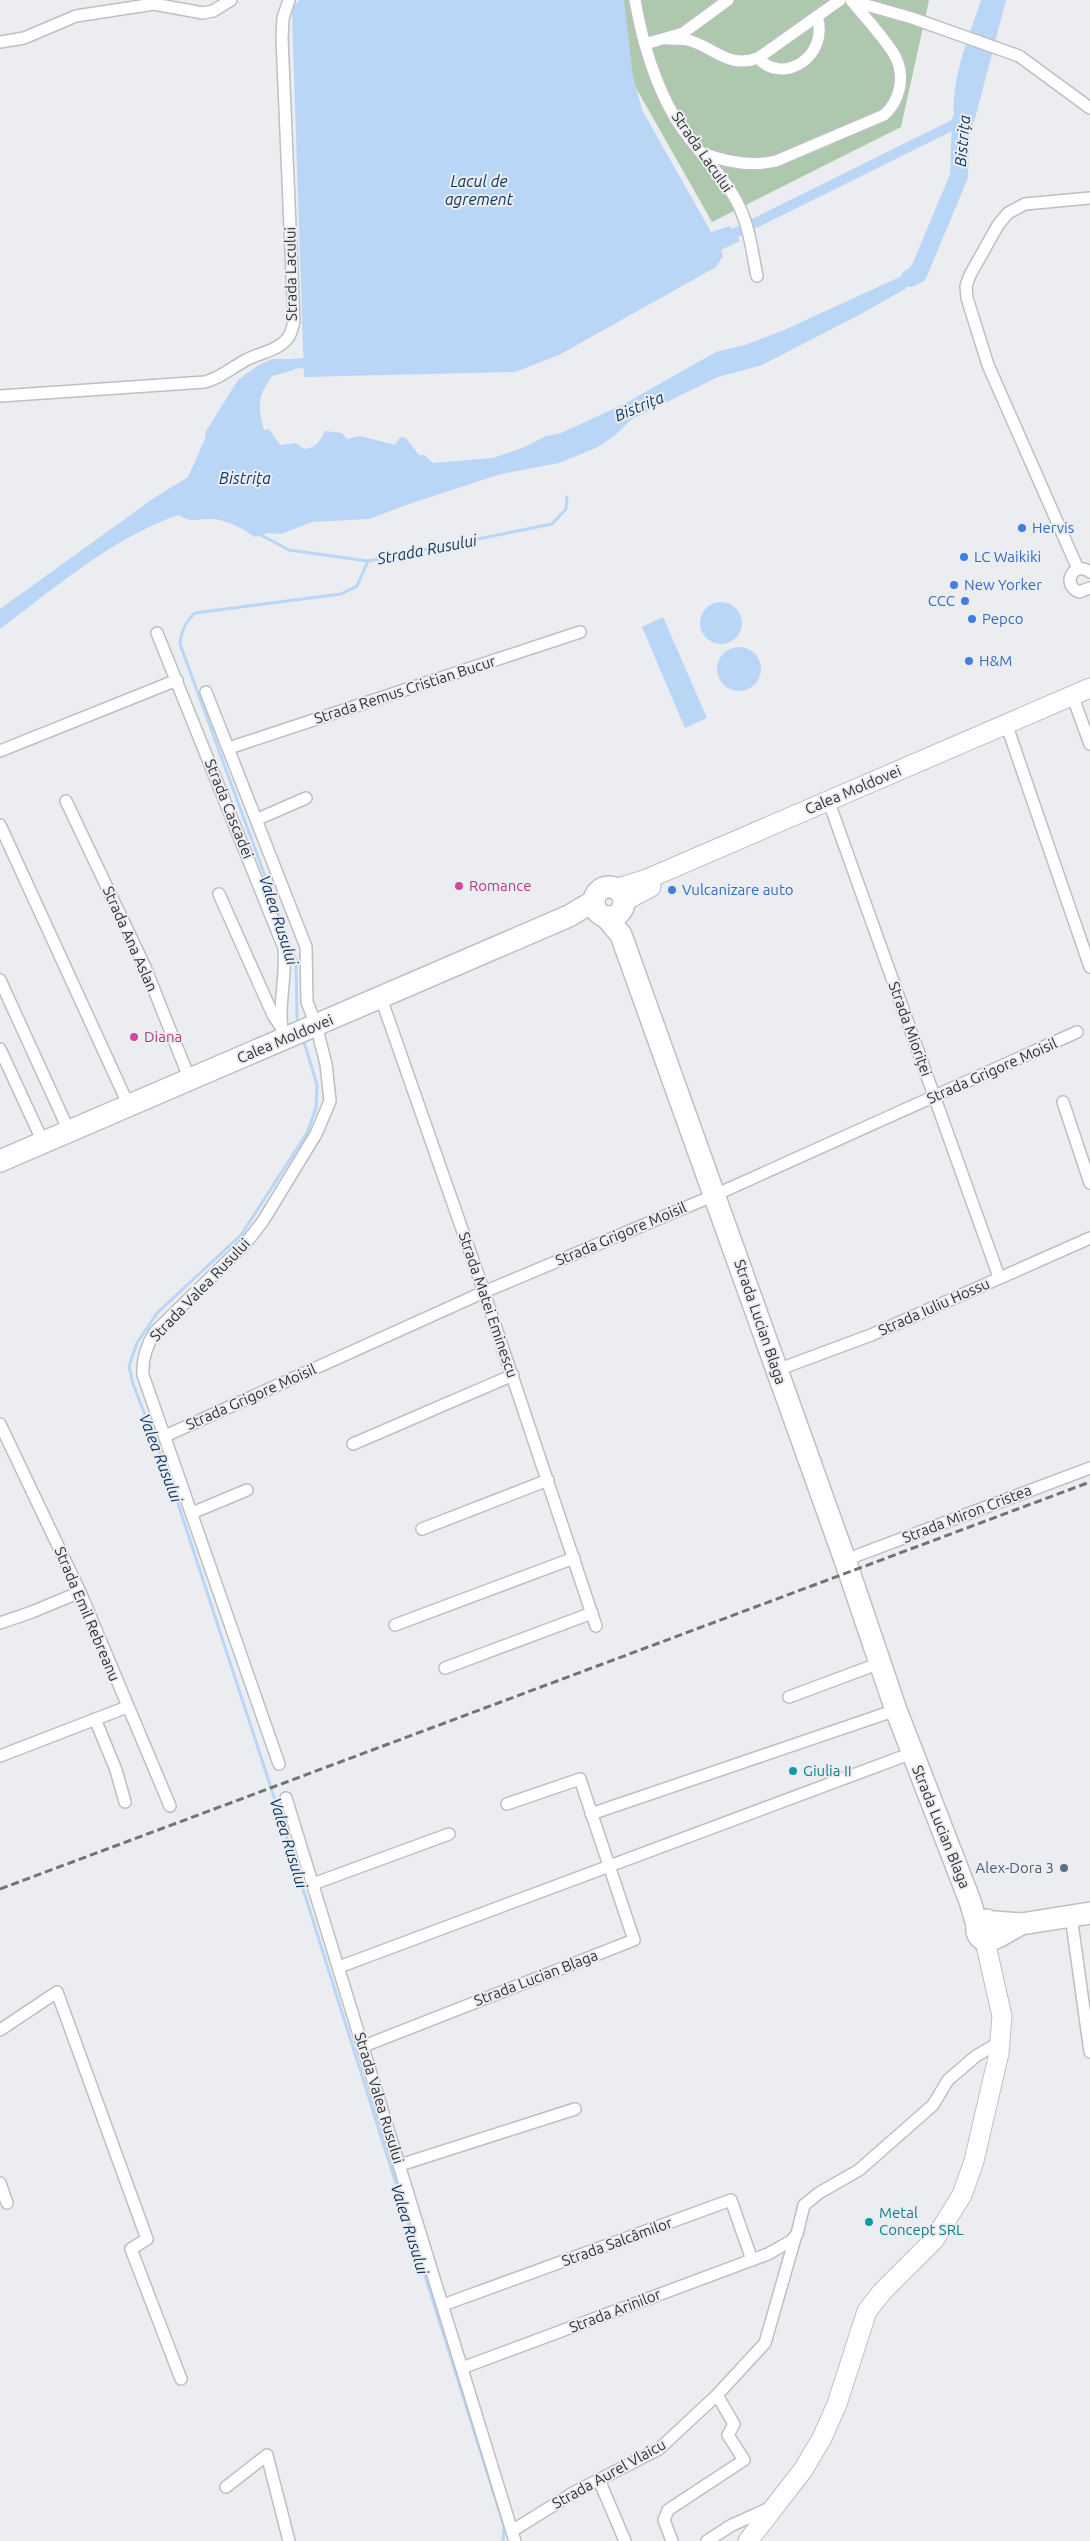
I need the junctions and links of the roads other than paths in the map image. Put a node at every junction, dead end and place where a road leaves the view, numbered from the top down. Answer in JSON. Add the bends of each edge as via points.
{"nodes":[{"id":1,"x":231,"y":0,"type":"edge"},
{"id":2,"x":289,"y":0,"type":"edge"},
{"id":3,"x":635,"y":0,"type":"edge"},
{"id":4,"x":728,"y":0,"type":"edge"},
{"id":5,"x":840,"y":0,"type":"edge"},
{"id":6,"x":852,"y":0,"type":"edge"},
{"id":7,"x":817,"y":16,"type":"junction"},
{"id":8,"x":668,"y":39,"type":"junction"},
{"id":9,"x":0,"y":42,"type":"edge"},
{"id":10,"x":645,"y":44,"type":"junction"},
{"id":11,"x":758,"y":58,"type":"junction"},
{"id":12,"x":1090,"y":108,"type":"edge"},
{"id":13,"x":702,"y":153,"type":"junction"},
{"id":14,"x":1090,"y":198,"type":"edge"},
{"id":15,"x":757,"y":276,"type":"dead end"},
{"id":16,"x":0,"y":396,"type":"edge"},
{"id":17,"x":1078,"y":569,"type":"junction"},
{"id":18,"x":1090,"y":572,"type":"edge"},
{"id":19,"x":1090,"y":590,"type":"edge"},
{"id":20,"x":580,"y":632,"type":"dead end"},
{"id":21,"x":157,"y":633,"type":"dead end"},
{"id":22,"x":177,"y":680,"type":"junction"},
{"id":23,"x":1090,"y":688,"type":"edge"},
{"id":24,"x":206,"y":692,"type":"dead end"},
{"id":25,"x":1082,"y":700,"type":"edge"},
{"id":26,"x":1009,"y":732,"type":"junction"},
{"id":27,"x":1090,"y":744,"type":"edge"},
{"id":28,"x":229,"y":748,"type":"junction"},
{"id":29,"x":0,"y":751,"type":"edge"},
{"id":30,"x":306,"y":798,"type":"dead end"},
{"id":31,"x":66,"y":801,"type":"dead end"},
{"id":32,"x":831,"y":808,"type":"junction"},
{"id":33,"x":258,"y":819,"type":"junction"},
{"id":34,"x":0,"y":825,"type":"edge"},
{"id":35,"x":219,"y":894,"type":"dead end"},
{"id":36,"x":610,"y":905,"type":"junction"},
{"id":37,"x":1090,"y":967,"type":"edge"},
{"id":38,"x":0,"y":980,"type":"edge"},
{"id":39,"x":381,"y":998,"type":"junction"},
{"id":40,"x":297,"y":1030,"type":"junction"},
{"id":41,"x":1077,"y":1032,"type":"dead end"},
{"id":42,"x":0,"y":1049,"type":"edge"},
{"id":43,"x":190,"y":1080,"type":"junction"},
{"id":44,"x":934,"y":1096,"type":"junction"},
{"id":45,"x":1063,"y":1102,"type":"dead end"},
{"id":46,"x":128,"y":1106,"type":"junction"},
{"id":47,"x":69,"y":1131,"type":"junction"},
{"id":48,"x":43,"y":1142,"type":"junction"},
{"id":49,"x":0,"y":1161,"type":"edge"},
{"id":50,"x":1090,"y":1184,"type":"edge"},
{"id":51,"x":715,"y":1195,"type":"junction"},
{"id":52,"x":1090,"y":1238,"type":"edge"},
{"id":53,"x":999,"y":1277,"type":"junction"},
{"id":54,"x":484,"y":1292,"type":"junction"},
{"id":55,"x":776,"y":1370,"type":"junction"},
{"id":56,"x":512,"y":1376,"type":"junction"},
{"id":57,"x":0,"y":1424,"type":"edge"},
{"id":58,"x":166,"y":1436,"type":"junction"},
{"id":59,"x":353,"y":1444,"type":"dead end"},
{"id":60,"x":1090,"y":1468,"type":"edge"},
{"id":61,"x":548,"y":1480,"type":"junction"},
{"id":62,"x":247,"y":1490,"type":"dead end"},
{"id":63,"x":192,"y":1513,"type":"junction"},
{"id":64,"x":422,"y":1529,"type":"dead end"},
{"id":65,"x":574,"y":1558,"type":"junction"},
{"id":66,"x":845,"y":1560,"type":"junction"},
{"id":67,"x":80,"y":1592,"type":"junction"},
{"id":68,"x":592,"y":1614,"type":"junction"},
{"id":69,"x":0,"y":1623,"type":"edge"},
{"id":70,"x":396,"y":1625,"type":"dead end"},
{"id":71,"x":596,"y":1626,"type":"dead end"},
{"id":72,"x":880,"y":1663,"type":"junction"},
{"id":73,"x":445,"y":1668,"type":"dead end"},
{"id":74,"x":789,"y":1697,"type":"dead end"},
{"id":75,"x":127,"y":1707,"type":"junction"},
{"id":76,"x":896,"y":1710,"type":"junction"},
{"id":77,"x":95,"y":1719,"type":"junction"},
{"id":78,"x":912,"y":1753,"type":"junction"},
{"id":79,"x":0,"y":1756,"type":"edge"},
{"id":80,"x":279,"y":1764,"type":"dead end"},
{"id":81,"x":286,"y":1798,"type":"dead end"},
{"id":82,"x":125,"y":1802,"type":"dead end"},
{"id":83,"x":507,"y":1804,"type":"dead end"},
{"id":84,"x":170,"y":1806,"type":"dead end"},
{"id":85,"x":591,"y":1814,"type":"junction"},
{"id":86,"x":449,"y":1834,"type":"dead end"},
{"id":87,"x":610,"y":1864,"type":"junction"},
{"id":88,"x":313,"y":1884,"type":"junction"},
{"id":89,"x":1081,"y":1915,"type":"edge"},
{"id":90,"x":988,"y":1934,"type":"junction"},
{"id":91,"x":339,"y":1967,"type":"junction"},
{"id":92,"x":0,"y":2030,"type":"edge"},
{"id":93,"x":1000,"y":2042,"type":"junction"},
{"id":94,"x":364,"y":2046,"type":"junction"},
{"id":95,"x":1090,"y":2052,"type":"edge"},
{"id":96,"x":575,"y":2109,"type":"dead end"},
{"id":97,"x":400,"y":2165,"type":"junction"},
{"id":98,"x":0,"y":2182,"type":"edge"},
{"id":99,"x":7,"y":2204,"type":"dead end"},
{"id":100,"x":797,"y":2234,"type":"junction"},
{"id":101,"x":752,"y":2260,"type":"junction"},
{"id":102,"x":443,"y":2305,"type":"junction"},
{"id":103,"x":462,"y":2368,"type":"junction"},
{"id":104,"x":180,"y":2379,"type":"dead end"},
{"id":105,"x":717,"y":2395,"type":"junction"},
{"id":106,"x":599,"y":2480,"type":"junction"},
{"id":107,"x":226,"y":2487,"type":"dead end"},
{"id":108,"x":775,"y":2506,"type":"junction"},
{"id":109,"x":514,"y":2536,"type":"edge"},
{"id":110,"x":289,"y":2541,"type":"edge"},
{"id":111,"x":625,"y":2541,"type":"edge"},
{"id":112,"x":672,"y":2541,"type":"edge"},
{"id":113,"x":707,"y":2541,"type":"edge"},
{"id":114,"x":748,"y":2541,"type":"edge"}],
"edges":[{"from":1,"to":9,"type":"street","via":[[203,13],[154,4],[76,16],[24,38]]},
{"from":2,"to":16,"type":"street","name":"Strada Lacului","via":[[283,18],[282,38],[294,321],[287,339],[205,382]]},
{"from":3,"to":10,"type":"street","name":"Strada Lacului"},
{"from":4,"to":8,"type":"street","via":[[694,27]]},
{"from":5,"to":7,"type":"street"},
{"from":6,"to":12,"type":"street","via":[[1019,56]]},
{"from":6,"to":13,"type":"street","via":[[896,58],[900,78],[898,94],[891,108],[884,115],[765,164],[729,162]]},
{"from":7,"to":11,"type":"street"},
{"from":7,"to":11,"type":"street","via":[[820,39],[816,49],[800,64],[777,68]]},
{"from":8,"to":10,"type":"street"},
{"from":8,"to":11,"type":"street","via":[[690,41],[736,61]]},
{"from":10,"to":13,"type":"street","name":"Strada Lacului","via":[[673,115]]},
{"from":13,"to":15,"type":"street","name":"Strada Lacului","via":[[739,204],[751,235]]},
{"from":14,"to":17,"type":"street","via":[[1025,204],[1008,213],[993,233],[966,286],[988,365]]},
{"from":17,"to":18,"type":"street"},
{"from":17,"to":19,"type":"street","via":[[1070,577],[1070,584],[1079,592]]},
{"from":20,"to":28,"type":"street","name":"Strada Remus Cristian Bucur"},
{"from":21,"to":22,"type":"street","name":"Strada Cascadei"},
{"from":22,"to":29,"type":"street"},
{"from":22,"to":40,"type":"street","name":"Strada Cascadei","via":[[284,948]]},
{"from":23,"to":36,"type":"main road","name":"Calea Moldovei","via":[[647,880]]},
{"from":24,"to":28,"type":"street"},
{"from":25,"to":26,"type":"main road","name":"Calea Moldovei"},
{"from":25,"to":27,"type":"street"},
{"from":26,"to":32,"type":"main road","name":"Calea Moldovei"},
{"from":26,"to":37,"type":"street"},
{"from":28,"to":33,"type":"street"},
{"from":30,"to":33,"type":"street"},
{"from":31,"to":43,"type":"street","name":"Strada Ana Aslan","via":[[145,967]]},
{"from":32,"to":36,"type":"main road","name":"Calea Moldovei"},
{"from":32,"to":44,"type":"street","name":"Strada Mioriței"},
{"from":33,"to":40,"type":"street","via":[[306,947],[307,1002]]},
{"from":34,"to":46,"type":"street"},
{"from":35,"to":40,"type":"street","via":[[273,1015]]},
{"from":36,"to":39,"type":"highway","name":"Calea Moldovei","via":[[569,916]]},
{"from":36,"to":51,"type":"highway","name":"Strada Lucian Blaga"},
{"from":38,"to":47,"type":"street"},
{"from":39,"to":40,"type":"highway","name":"Calea Moldovei"},
{"from":39,"to":54,"type":"street","name":"Strada Matei Eminescu"},
{"from":40,"to":43,"type":"highway","name":"Calea Moldovei"},
{"from":40,"to":58,"type":"street","name":"Strada Valea Rusului","via":[[326,1064],[330,1101],[316,1134],[285,1189],[246,1243],[149,1341],[142,1363],[143,1376]]},
{"from":41,"to":44,"type":"street","name":"Strada Grigore Moisil"},
{"from":42,"to":48,"type":"street"},
{"from":43,"to":46,"type":"highway","name":"Calea Moldovei"},
{"from":44,"to":51,"type":"street","name":"Strada Grigore Moisil"},
{"from":44,"to":53,"type":"street","name":"Strada Mioriței"},
{"from":45,"to":50,"type":"street"},
{"from":46,"to":47,"type":"highway","name":"Calea Moldovei"},
{"from":47,"to":48,"type":"highway","name":"Calea Moldovei"},
{"from":48,"to":49,"type":"highway","name":"Calea Moldovei"},
{"from":51,"to":54,"type":"street","name":"Strada Grigore Moisil"},
{"from":51,"to":55,"type":"highway","name":"Strada Lucian Blaga"},
{"from":52,"to":53,"type":"street","name":"Strada Iuliu Hossu"},
{"from":53,"to":55,"type":"street","name":"Strada Iuliu Hossu","via":[[871,1336]]},
{"from":54,"to":56,"type":"street","name":"Strada Matei Eminescu"},
{"from":54,"to":58,"type":"street","name":"Strada Grigore Moisil"},
{"from":55,"to":66,"type":"highway","name":"Strada Lucian Blaga"},
{"from":56,"to":59,"type":"street"},
{"from":56,"to":61,"type":"street","name":"Strada Matei Eminescu"},
{"from":57,"to":67,"type":"street","name":"Strada Emil Rebreanu"},
{"from":58,"to":63,"type":"street","name":"Strada Valea Rusului"},
{"from":60,"to":66,"type":"street","name":"Strada Miron Cristea"},
{"from":61,"to":64,"type":"street"},
{"from":61,"to":65,"type":"street","name":"Strada Matei Eminescu"},
{"from":62,"to":63,"type":"street"},
{"from":63,"to":80,"type":"street","name":"Strada Valea Rusului"},
{"from":65,"to":68,"type":"street","name":"Strada Matei Eminescu"},
{"from":65,"to":70,"type":"street"},
{"from":66,"to":72,"type":"highway","name":"Strada Lucian Blaga"},
{"from":67,"to":69,"type":"street"},
{"from":67,"to":75,"type":"street","name":"Strada Emil Rebreanu"},
{"from":68,"to":71,"type":"street","name":"Strada Matei Eminescu"},
{"from":68,"to":73,"type":"street"},
{"from":72,"to":74,"type":"street"},
{"from":72,"to":76,"type":"highway","name":"Strada Lucian Blaga"},
{"from":75,"to":77,"type":"street"},
{"from":75,"to":84,"type":"street","name":"Strada Emil Rebreanu"},
{"from":76,"to":78,"type":"highway","name":"Strada Lucian Blaga"},
{"from":76,"to":85,"type":"street"},
{"from":77,"to":79,"type":"street"},
{"from":77,"to":82,"type":"street"},
{"from":78,"to":87,"type":"street","name":"Strada Lucian Blaga"},
{"from":78,"to":90,"type":"highway","name":"Strada Lucian Blaga","via":[[970,1901]]},
{"from":81,"to":88,"type":"street","name":"Strada Valea Rusului"},
{"from":83,"to":85,"type":"street","name":"Strada Lucian Blaga","via":[[580,1778]]},
{"from":85,"to":87,"type":"street","name":"Strada Lucian Blaga"},
{"from":86,"to":88,"type":"street"},
{"from":87,"to":91,"type":"street","name":"Strada Lucian Blaga"},
{"from":87,"to":94,"type":"street","name":"Strada Lucian Blaga","via":[[634,1940]]},
{"from":88,"to":91,"type":"street","name":"Strada Valea Rusului"},
{"from":89,"to":90,"type":"highway","via":[[1021,1924]]},
{"from":89,"to":95,"type":"street"},
{"from":90,"to":93,"type":"main road","via":[[1002,2016]]},
{"from":91,"to":94,"type":"street","name":"Strada Valea Rusului"},
{"from":92,"to":104,"type":"street","via":[[57,1992],[147,2239],[130,2249]]},
{"from":93,"to":100,"type":"street","name":"Strada Aurel Vlaicu","via":[[976,2056],[948,2080],[933,2105],[859,2170],[804,2205]]},
{"from":93,"to":108,"type":"main road","via":[[974,2160],[962,2195],[934,2240],[882,2292],[867,2312],[837,2404],[822,2438],[808,2463]]},
{"from":94,"to":97,"type":"street","name":"Strada Valea Rusului"},
{"from":96,"to":97,"type":"street"},
{"from":97,"to":102,"type":"street","name":"Strada Valea Rusului"},
{"from":98,"to":99,"type":"street"},
{"from":100,"to":101,"type":"street","name":"Strada Arinilor","via":[[791,2241]]},
{"from":100,"to":105,"type":"street","name":"Strada Aurel Vlaicu","via":[[765,2343]]},
{"from":101,"to":102,"type":"street","name":"Strada Salcâmilor","via":[[731,2200]]},
{"from":101,"to":103,"type":"street","name":"Strada Arinilor"},
{"from":102,"to":103,"type":"street","name":"Strada Valea Rusului"},
{"from":103,"to":109,"type":"street","name":"Strada Valea Rusului"},
{"from":105,"to":106,"type":"street","name":"Strada Aurel Vlaicu","via":[[659,2449]]},
{"from":105,"to":112,"type":"street","via":[[734,2424],[728,2435],[744,2460],[668,2510],[664,2520]]},
{"from":106,"to":109,"type":"street","name":"Strada Aurel Vlaicu"},
{"from":106,"to":111,"type":"street"},
{"from":107,"to":110,"type":"street","via":[[267,2456]]},
{"from":108,"to":113,"type":"street","via":[[732,2525]]},
{"from":108,"to":114,"type":"main road"}]}
